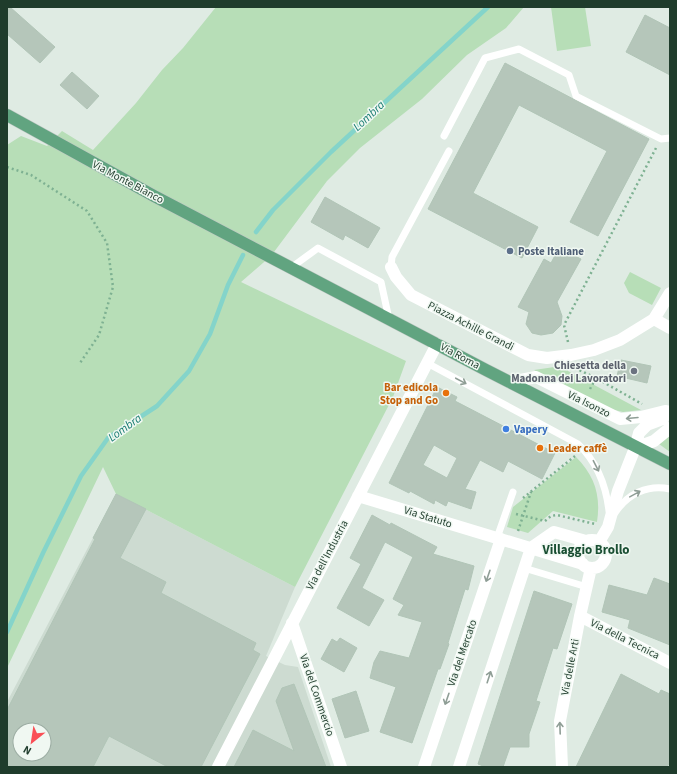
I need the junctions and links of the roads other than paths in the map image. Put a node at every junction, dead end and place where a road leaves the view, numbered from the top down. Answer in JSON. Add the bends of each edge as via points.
{"nodes":[{"id":1,"x":7,"y":115,"type":"edge"},
{"id":2,"x":444,"y":136,"type":"dead end"},
{"id":3,"x":670,"y":138,"type":"edge"},
{"id":4,"x":449,"y":151,"type":"dead end"},
{"id":5,"x":250,"y":246,"type":"joint"},
{"id":6,"x":292,"y":267,"type":"junction"},
{"id":7,"x":391,"y":267,"type":"joint"},
{"id":8,"x":670,"y":293,"type":"edge"},
{"id":9,"x":389,"y":319,"type":"junction"},
{"id":10,"x":654,"y":319,"type":"junction"},
{"id":11,"x":670,"y":328,"type":"edge"},
{"id":12,"x":437,"y":344,"type":"junction"},
{"id":13,"x":427,"y":363,"type":"junction"},
{"id":14,"x":510,"y":382,"type":"junction"},
{"id":15,"x":670,"y":412,"type":"edge"},
{"id":16,"x":670,"y":418,"type":"edge"},
{"id":17,"x":670,"y":428,"type":"edge"},
{"id":18,"x":635,"y":448,"type":"junction"},
{"id":19,"x":670,"y":464,"type":"edge"},
{"id":20,"x":670,"y":489,"type":"edge"},
{"id":21,"x":513,"y":492,"type":"dead end"},
{"id":22,"x":358,"y":496,"type":"junction"},
{"id":23,"x":610,"y":520,"type":"junction"},
{"id":24,"x":499,"y":539,"type":"junction"},
{"id":25,"x":586,"y":541,"type":"junction"},
{"id":26,"x":599,"y":542,"type":"junction"},
{"id":27,"x":531,"y":548,"type":"junction"},
{"id":28,"x":587,"y":566,"type":"junction"},
{"id":29,"x":524,"y":568,"type":"junction"},
{"id":30,"x":587,"y":586,"type":"junction"},
{"id":31,"x":580,"y":616,"type":"junction"},
{"id":32,"x":292,"y":623,"type":"junction"},
{"id":33,"x":670,"y":663,"type":"edge"},
{"id":34,"x":218,"y":767,"type":"edge"},
{"id":35,"x":341,"y":767,"type":"edge"},
{"id":36,"x":424,"y":767,"type":"edge"},
{"id":37,"x":459,"y":767,"type":"edge"},
{"id":38,"x":562,"y":767,"type":"edge"}],
"edges":[{"from":1,"to":5,"type":"main road","name":"Via Monte Bianco"},
{"from":2,"to":3,"type":"lane","via":[[485,58],[519,49],[569,75],[576,96],[661,140]]},
{"from":4,"to":7,"type":"lane","via":[[392,258]]},
{"from":5,"to":6,"type":"main road","name":"Via Roma"},
{"from":6,"to":9,"type":"main road","name":"Via Roma"},
{"from":6,"to":9,"type":"lane","via":[[318,248],[381,282]]},
{"from":7,"to":10,"type":"street","name":"Piazza Achille Grandi","via":[[411,295],[528,355],[547,358],[594,350],[620,340]]},
{"from":8,"to":10,"type":"street","name":"Piazza Achille Grandi"},
{"from":9,"to":12,"type":"main road","name":"Via Roma"},
{"from":10,"to":11,"type":"street"},
{"from":12,"to":13,"type":"street","name":"Via dell'Industria"},
{"from":12,"to":14,"type":"main road","name":"Via Roma"},
{"from":13,"to":22,"type":"street","name":"Via dell'Industria"},
{"from":13,"to":23,"type":"lane","name":"Via Roma","one_way":true,"via":[[578,444],[594,462],[608,501]]},
{"from":15,"to":14,"type":"street","name":"Via Isonzo","one_way":true,"via":[[620,419],[536,377]]},
{"from":14,"to":18,"type":"main road","name":"Via Roma"},
{"from":16,"to":18,"type":"street","via":[[647,425],[639,433]]},
{"from":17,"to":18,"type":"street","via":[[654,440]]},
{"from":18,"to":19,"type":"main road","name":"Via Roma"},
{"from":18,"to":23,"type":"street"},
{"from":23,"to":20,"type":"lane","one_way":true,"via":[[626,499],[638,492]]},
{"from":21,"to":24,"type":"lane"},
{"from":22,"to":24,"type":"street","name":"Via Statuto"},
{"from":22,"to":32,"type":"street","name":"Via dell'Industria"},
{"from":23,"to":26,"type":"street"},
{"from":24,"to":27,"type":"street","name":"Via Statuto"},
{"from":24,"to":36,"type":"street","name":"Via del Mercato","one_way":true},
{"from":25,"to":26,"type":"street"},
{"from":25,"to":27,"type":"street","via":[[554,532]]},
{"from":25,"to":28,"type":"street","via":[[578,552],[580,561]]},
{"from":26,"to":28,"type":"street","via":[[605,549],[606,558],[600,566]]},
{"from":27,"to":28,"type":"street","name":"Via Statuto"},
{"from":27,"to":29,"type":"street"},
{"from":28,"to":30,"type":"street","name":"Via delle Arti"},
{"from":29,"to":30,"type":"lane"},
{"from":37,"to":29,"type":"street","one_way":true},
{"from":30,"to":31,"type":"street","name":"Via delle Arti"},
{"from":31,"to":33,"type":"street","name":"Via della Tecnica"},
{"from":38,"to":31,"type":"street","name":"Via delle Arti","one_way":true,"via":[[560,721]]},
{"from":32,"to":34,"type":"street","name":"Via dell'Industria"},
{"from":32,"to":35,"type":"street","name":"Via del Commercio"}]}
